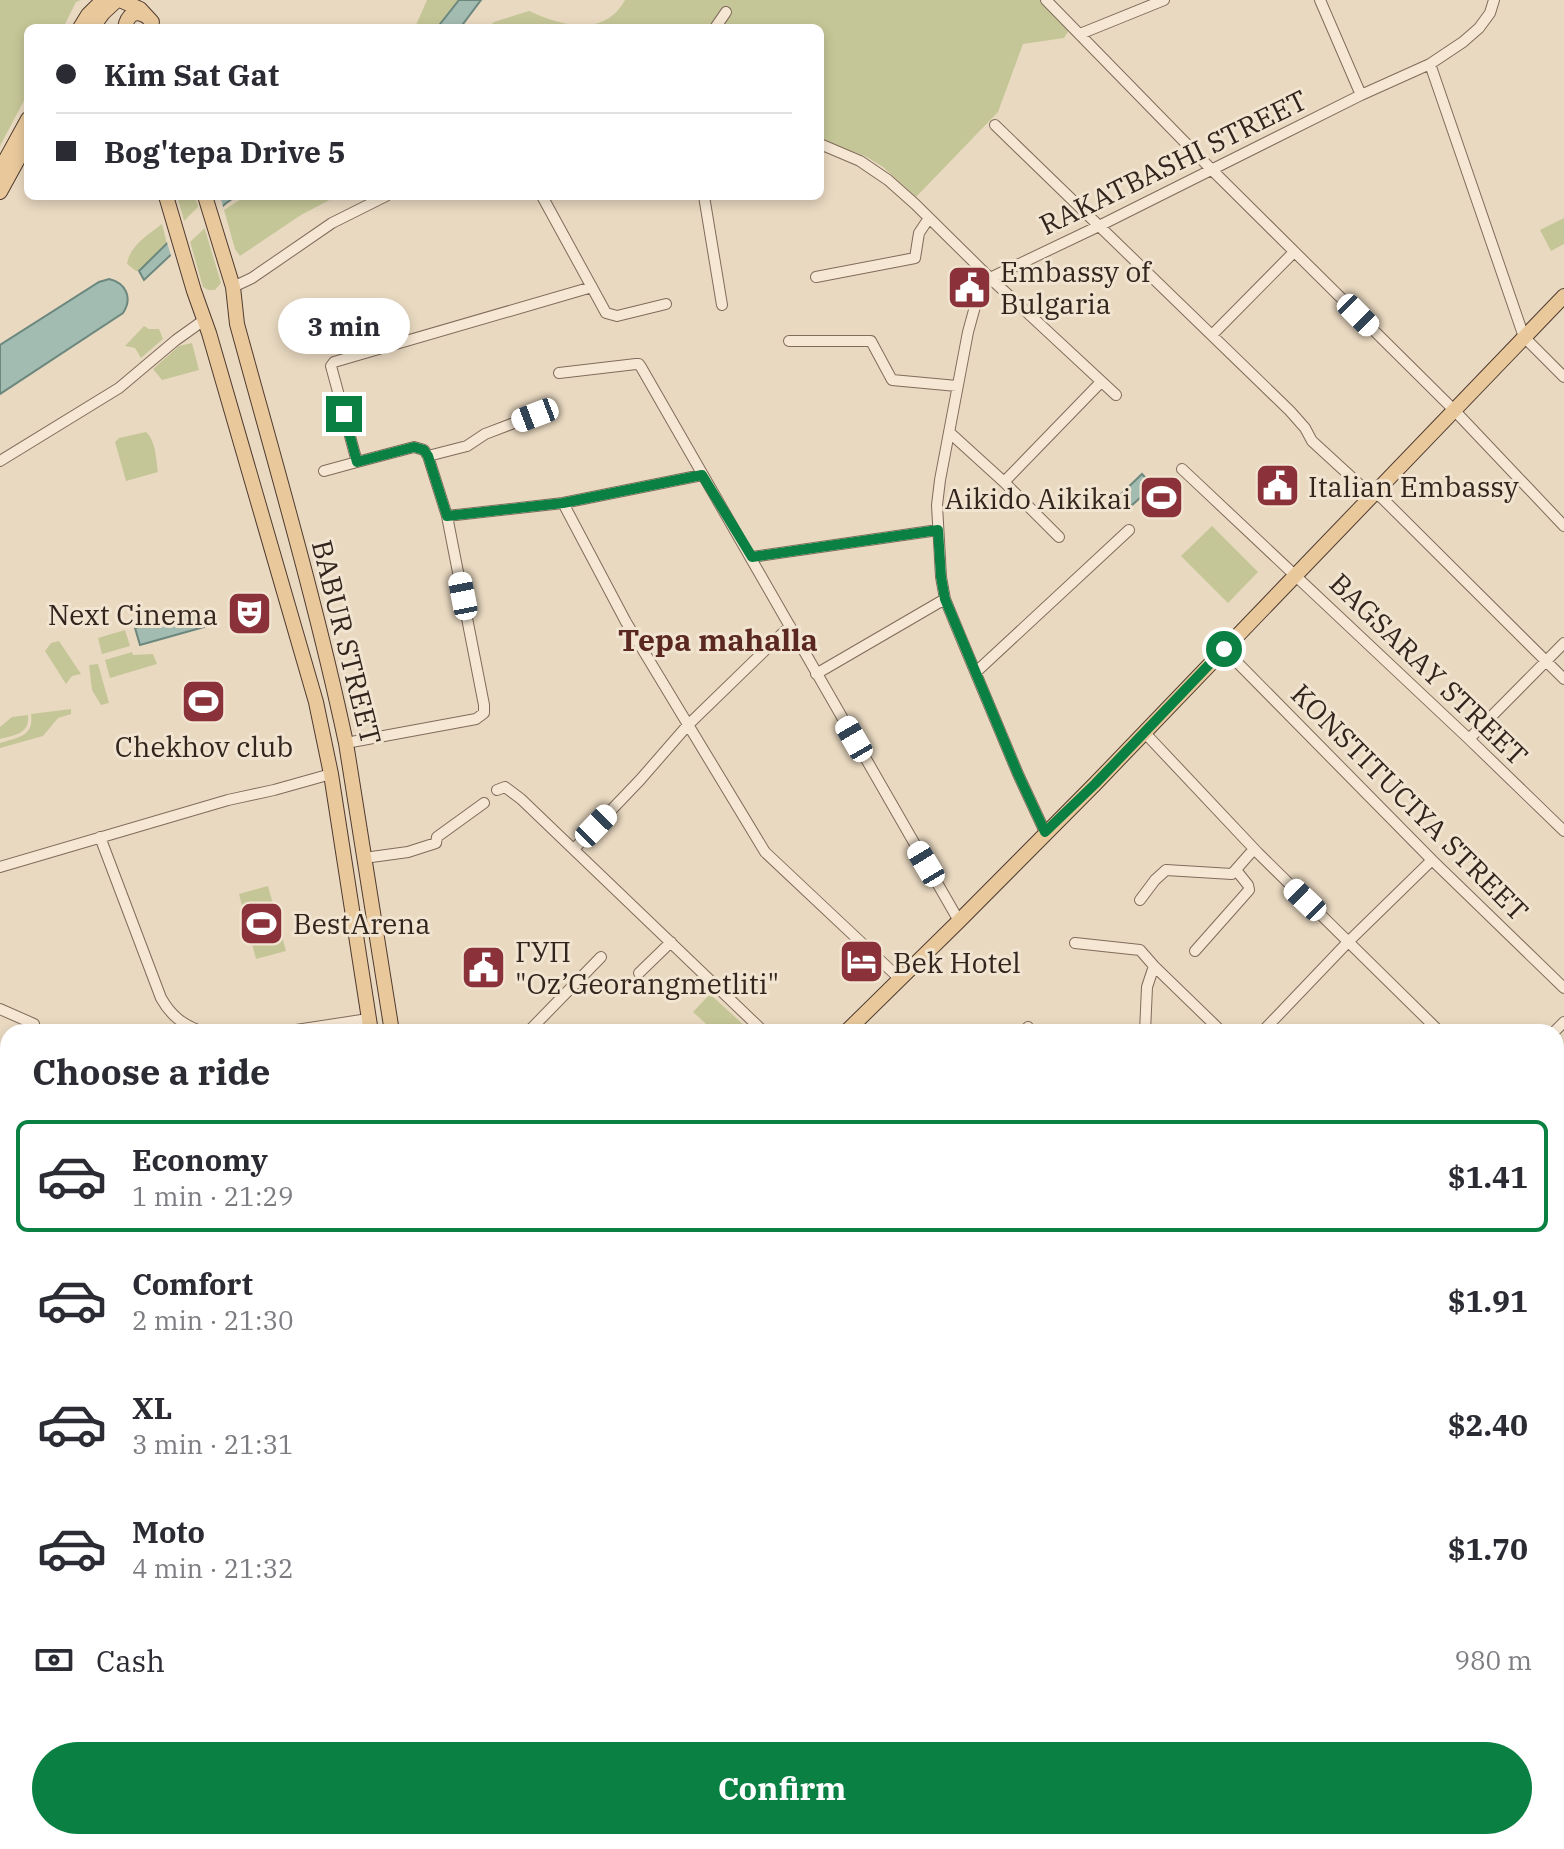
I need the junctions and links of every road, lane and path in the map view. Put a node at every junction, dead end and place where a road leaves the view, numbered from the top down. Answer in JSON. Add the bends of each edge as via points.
{"nodes":[{"id":1,"x":118,"y":0,"type":"edge"},
{"id":2,"x":145,"y":0,"type":"edge"},
{"id":3,"x":1046,"y":0,"type":"edge"},
{"id":4,"x":1164,"y":0,"type":"edge"},
{"id":5,"x":1320,"y":0,"type":"edge"},
{"id":6,"x":1494,"y":0,"type":"edge"},
{"id":7,"x":104,"y":1,"type":"edge"},
{"id":8,"x":726,"y":12,"type":"dead end"},
{"id":9,"x":84,"y":24,"type":"edge"},
{"id":10,"x":96,"y":24,"type":"edge"},
{"id":11,"x":124,"y":24,"type":"edge"},
{"id":12,"x":126,"y":24,"type":"edge"},
{"id":13,"x":151,"y":24,"type":"edge"},
{"id":14,"x":151,"y":24,"type":"edge"},
{"id":15,"x":152,"y":24,"type":"edge"},
{"id":16,"x":718,"y":24,"type":"edge"},
{"id":17,"x":1080,"y":34,"type":"junction"},
{"id":18,"x":1430,"y":64,"type":"junction"},
{"id":19,"x":1361,"y":95,"type":"junction"},
{"id":20,"x":995,"y":125,"type":"dead end"},
{"id":21,"x":24,"y":126,"type":"edge"},
{"id":22,"x":824,"y":146,"type":"edge"},
{"id":23,"x":24,"y":148,"type":"edge"},
{"id":24,"x":1211,"y":169,"type":"junction"},
{"id":25,"x":0,"y":170,"type":"edge"},
{"id":26,"x":0,"y":192,"type":"edge"},
{"id":27,"x":167,"y":200,"type":"edge"},
{"id":28,"x":206,"y":200,"type":"edge"},
{"id":29,"x":378,"y":200,"type":"edge"},
{"id":30,"x":544,"y":200,"type":"edge"},
{"id":31,"x":705,"y":200,"type":"edge"},
{"id":32,"x":929,"y":218,"type":"junction"},
{"id":33,"x":1099,"y":226,"type":"junction"},
{"id":34,"x":1294,"y":252,"type":"junction"},
{"id":35,"x":816,"y":277,"type":"dead end"},
{"id":36,"x":990,"y":278,"type":"junction"},
{"id":37,"x":233,"y":287,"type":"junction"},
{"id":38,"x":592,"y":287,"type":"junction"},
{"id":39,"x":1564,"y":296,"type":"edge"},
{"id":40,"x":666,"y":304,"type":"dead end"},
{"id":41,"x":722,"y":305,"type":"dead end"},
{"id":42,"x":204,"y":320,"type":"junction"},
{"id":43,"x":1212,"y":335,"type":"junction"},
{"id":44,"x":1524,"y":337,"type":"junction"},
{"id":45,"x":789,"y":341,"type":"dead end"},
{"id":46,"x":559,"y":373,"type":"dead end"},
{"id":47,"x":1564,"y":377,"type":"edge"},
{"id":48,"x":1101,"y":382,"type":"junction"},
{"id":49,"x":957,"y":386,"type":"junction"},
{"id":50,"x":1116,"y":395,"type":"dead end"},
{"id":51,"x":1454,"y":410,"type":"junction"},
{"id":52,"x":535,"y":415,"type":"dead end"},
{"id":53,"x":949,"y":432,"type":"junction"},
{"id":54,"x":428,"y":456,"type":"junction"},
{"id":55,"x":0,"y":461,"type":"edge"},
{"id":56,"x":357,"y":462,"type":"junction"},
{"id":57,"x":1182,"y":469,"type":"dead end"},
{"id":58,"x":324,"y":471,"type":"dead end"},
{"id":59,"x":702,"y":475,"type":"junction"},
{"id":60,"x":1004,"y":482,"type":"junction"},
{"id":61,"x":1374,"y":494,"type":"junction"},
{"id":62,"x":563,"y":503,"type":"junction"},
{"id":63,"x":447,"y":516,"type":"junction"},
{"id":64,"x":1564,"y":526,"type":"edge"},
{"id":65,"x":938,"y":530,"type":"junction"},
{"id":66,"x":1129,"y":530,"type":"dead end"},
{"id":67,"x":294,"y":531,"type":"junction"},
{"id":68,"x":268,"y":537,"type":"dead end"},
{"id":69,"x":1059,"y":537,"type":"dead end"},
{"id":70,"x":752,"y":557,"type":"junction"},
{"id":71,"x":1295,"y":575,"type":"junction"},
{"id":72,"x":945,"y":599,"type":"junction"},
{"id":73,"x":790,"y":626,"type":"junction"},
{"id":74,"x":1564,"y":643,"type":"edge"},
{"id":75,"x":1224,"y":649,"type":"junction"},
{"id":76,"x":1547,"y":661,"type":"junction"},
{"id":77,"x":976,"y":672,"type":"junction"},
{"id":78,"x":816,"y":674,"type":"junction"},
{"id":79,"x":1564,"y":679,"type":"edge"},
{"id":80,"x":687,"y":726,"type":"junction"},
{"id":81,"x":1144,"y":732,"type":"junction"},
{"id":82,"x":1469,"y":739,"type":"junction"},
{"id":83,"x":346,"y":743,"type":"junction"},
{"id":84,"x":331,"y":774,"type":"junction"},
{"id":85,"x":497,"y":790,"type":"dead end"},
{"id":86,"x":484,"y":803,"type":"dead end"},
{"id":87,"x":1564,"y":831,"type":"edge"},
{"id":88,"x":1045,"y":832,"type":"junction"},
{"id":89,"x":100,"y":837,"type":"junction"},
{"id":90,"x":574,"y":849,"type":"junction"},
{"id":91,"x":1254,"y":849,"type":"junction"},
{"id":92,"x":364,"y":858,"type":"junction"},
{"id":93,"x":1432,"y":860,"type":"junction"},
{"id":94,"x":0,"y":867,"type":"edge"},
{"id":95,"x":1236,"y":870,"type":"junction"},
{"id":96,"x":1140,"y":900,"type":"dead end"},
{"id":97,"x":959,"y":921,"type":"junction"},
{"id":98,"x":377,"y":939,"type":"junction"},
{"id":99,"x":356,"y":942,"type":"junction"},
{"id":100,"x":671,"y":942,"type":"junction"},
{"id":101,"x":1348,"y":942,"type":"junction"},
{"id":102,"x":1075,"y":943,"type":"dead end"},
{"id":103,"x":1195,"y":951,"type":"dead end"},
{"id":104,"x":601,"y":957,"type":"dead end"},
{"id":105,"x":1154,"y":966,"type":"junction"},
{"id":106,"x":639,"y":973,"type":"dead end"},
{"id":107,"x":900,"y":979,"type":"junction"},
{"id":108,"x":1564,"y":988,"type":"edge"},
{"id":109,"x":0,"y":1009,"type":"edge"},
{"id":110,"x":34,"y":1024,"type":"dead end"},
{"id":111,"x":185,"y":1024,"type":"edge"},
{"id":112,"x":370,"y":1024,"type":"edge"},
{"id":113,"x":391,"y":1024,"type":"edge"},
{"id":114,"x":536,"y":1024,"type":"edge"},
{"id":115,"x":756,"y":1024,"type":"edge"},
{"id":116,"x":854,"y":1024,"type":"edge"},
{"id":117,"x":1145,"y":1024,"type":"edge"},
{"id":118,"x":1214,"y":1024,"type":"edge"},
{"id":119,"x":1270,"y":1024,"type":"edge"},
{"id":120,"x":1432,"y":1024,"type":"edge"}],
"edges":[{"from":1,"to":10,"type":"main road"},
{"from":1,"to":11,"type":"main road"},
{"from":1,"to":13,"type":"main road","via":[[140,9]]},
{"from":2,"to":15,"type":"main road"},
{"from":3,"to":17,"type":"street"},
{"from":4,"to":17,"type":"street"},
{"from":5,"to":19,"type":"street"},
{"from":6,"to":18,"type":"street","name":"RAKATBASHI STREET","via":[[1479,28]]},
{"from":7,"to":9,"type":"main road"},
{"from":8,"to":16,"type":"street"},
{"from":12,"to":14,"type":"main road","via":[[135,13]]},
{"from":17,"to":24,"type":"street"},
{"from":18,"to":19,"type":"street","name":"RAKATBASHI STREET"},
{"from":18,"to":44,"type":"street"},
{"from":19,"to":24,"type":"street","name":"RAKATBASHI STREET"},
{"from":20,"to":33,"type":"street"},
{"from":21,"to":25,"type":"main road"},
{"from":22,"to":32,"type":"street","via":[[870,166]]},
{"from":23,"to":26,"type":"main road"},
{"from":24,"to":33,"type":"street","name":"RAKATBASHI STREET"},
{"from":24,"to":34,"type":"street"},
{"from":27,"to":42,"type":"main road","name":"BABUR STREET"},
{"from":28,"to":37,"type":"main road","name":"BABUR STREET"},
{"from":29,"to":37,"type":"street"},
{"from":30,"to":38,"type":"street"},
{"from":31,"to":41,"type":"street"},
{"from":32,"to":35,"type":"street","via":[[919,233],[915,258]]},
{"from":32,"to":36,"type":"street"},
{"from":33,"to":36,"type":"street","name":"RAKATBASHI STREET"},
{"from":33,"to":43,"type":"street"},
{"from":34,"to":43,"type":"street"},
{"from":34,"to":51,"type":"street"},
{"from":36,"to":48,"type":"street"},
{"from":36,"to":49,"type":"street","via":[[976,300]]},
{"from":37,"to":67,"type":"main road","name":"BABUR STREET","via":[[237,324]]},
{"from":38,"to":40,"type":"street","via":[[606,313],[617,316]]},
{"from":38,"to":56,"type":"street","via":[[334,362]]},
{"from":39,"to":44,"type":"main road"},
{"from":42,"to":55,"type":"street","via":[[119,388]]},
{"from":42,"to":84,"type":"main road","name":"BABUR STREET","via":[[316,702]]},
{"from":43,"to":61,"type":"street","via":[[1290,411],[1312,441]]},
{"from":44,"to":47,"type":"street"},
{"from":44,"to":51,"type":"main road"},
{"from":45,"to":49,"type":"street","via":[[871,341],[892,380]]},
{"from":46,"to":59,"type":"street","via":[[639,364]]},
{"from":48,"to":50,"type":"street"},
{"from":48,"to":60,"type":"street"},
{"from":49,"to":53,"type":"street"},
{"from":51,"to":61,"type":"main road"},
{"from":51,"to":64,"type":"street"},
{"from":52,"to":54,"type":"street","via":[[467,446]]},
{"from":53,"to":60,"type":"street"},
{"from":53,"to":65,"type":"street","via":[[938,493]]},
{"from":54,"to":56,"type":"street","via":[[414,447]]},
{"from":54,"to":63,"type":"street"},
{"from":56,"to":58,"type":"street"},
{"from":57,"to":71,"type":"street","name":"BAGSARАY STREET"},
{"from":59,"to":62,"type":"street"},
{"from":59,"to":70,"type":"street"},
{"from":60,"to":69,"type":"street"},
{"from":61,"to":71,"type":"main road"},
{"from":61,"to":76,"type":"street"},
{"from":62,"to":63,"type":"street"},
{"from":62,"to":80,"type":"street"},
{"from":63,"to":83,"type":"street","via":[[484,713],[476,719]]},
{"from":65,"to":70,"type":"street"},
{"from":65,"to":72,"type":"street"},
{"from":66,"to":77,"type":"street"},
{"from":67,"to":68,"type":"main road","via":[[285,548],[279,549]]},
{"from":67,"to":83,"type":"main road","name":"BABUR STREET"},
{"from":70,"to":73,"type":"street"},
{"from":71,"to":75,"type":"main road"},
{"from":71,"to":82,"type":"street","name":"BAGSARАY STREET"},
{"from":72,"to":77,"type":"street"},
{"from":72,"to":78,"type":"street"},
{"from":73,"to":78,"type":"street"},
{"from":73,"to":80,"type":"street"},
{"from":74,"to":76,"type":"street"},
{"from":75,"to":81,"type":"main road"},
{"from":75,"to":93,"type":"street","name":"KONSTITUCIYA STREET"},
{"from":76,"to":79,"type":"street"},
{"from":76,"to":82,"type":"street"},
{"from":77,"to":88,"type":"street"},
{"from":78,"to":97,"type":"street"},
{"from":80,"to":90,"type":"street"},
{"from":80,"to":107,"type":"street","via":[[765,852]]},
{"from":81,"to":88,"type":"main road"},
{"from":81,"to":91,"type":"street"},
{"from":82,"to":87,"type":"street","name":"BAGSARАY STREET"},
{"from":83,"to":92,"type":"main road","name":"BABUR STREET"},
{"from":84,"to":89,"type":"street"},
{"from":84,"to":99,"type":"main road","name":"BABUR STREET"},
{"from":85,"to":90,"type":"street","via":[[505,787],[521,799]]},
{"from":86,"to":92,"type":"street","via":[[436,843]]},
{"from":88,"to":97,"type":"main road"},
{"from":89,"to":94,"type":"street"},
{"from":89,"to":111,"type":"street","via":[[161,998]]},
{"from":90,"to":100,"type":"street"},
{"from":91,"to":95,"type":"street"},
{"from":91,"to":101,"type":"street"},
{"from":92,"to":98,"type":"main road","name":"BABUR STREET"},
{"from":93,"to":101,"type":"street"},
{"from":93,"to":108,"type":"street","name":"KONSTITUCIYA STREET"},
{"from":95,"to":96,"type":"street","via":[[1166,870]]},
{"from":95,"to":103,"type":"street","via":[[1249,890]]},
{"from":97,"to":107,"type":"main road"},
{"from":98,"to":99,"type":"main road"},
{"from":98,"to":113,"type":"main road","name":"BABUR STREET"},
{"from":99,"to":112,"type":"main road","name":"BABUR STREET"},
{"from":100,"to":106,"type":"street"},
{"from":100,"to":115,"type":"street"},
{"from":101,"to":119,"type":"street"},
{"from":101,"to":120,"type":"street"},
{"from":102,"to":105,"type":"street","via":[[1140,950]]},
{"from":104,"to":114,"type":"street"},
{"from":105,"to":117,"type":"street"},
{"from":105,"to":118,"type":"street"},
{"from":107,"to":116,"type":"main road"},
{"from":109,"to":110,"type":"street"}]}
